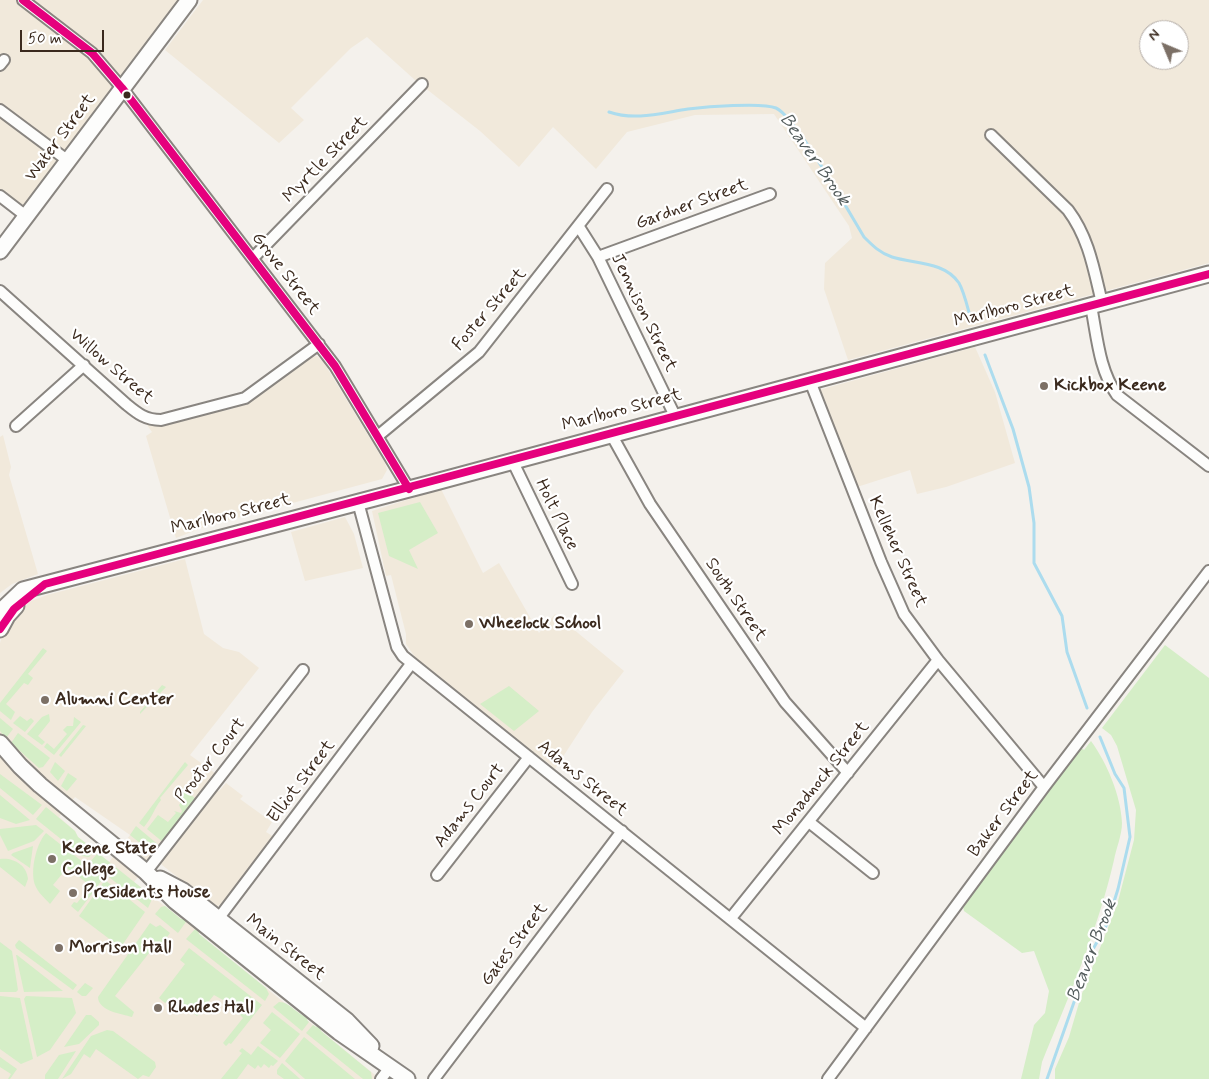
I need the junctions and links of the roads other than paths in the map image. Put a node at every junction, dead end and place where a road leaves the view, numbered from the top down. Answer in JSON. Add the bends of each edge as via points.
{"nodes":[{"id":1,"x":23,"y":0,"type":"edge"},
{"id":2,"x":189,"y":0,"type":"edge"},
{"id":3,"x":422,"y":84,"type":"dead end"},
{"id":4,"x":122,"y":88,"type":"junction"},
{"id":5,"x":0,"y":110,"type":"edge"},
{"id":6,"x":991,"y":135,"type":"dead end"},
{"id":7,"x":67,"y":160,"type":"junction"},
{"id":8,"x":607,"y":189,"type":"dead end"},
{"id":9,"x":770,"y":194,"type":"dead end"},
{"id":10,"x":0,"y":196,"type":"edge"},
{"id":11,"x":26,"y":216,"type":"junction"},
{"id":12,"x":579,"y":227,"type":"junction"},
{"id":13,"x":0,"y":251,"type":"edge"},
{"id":14,"x":598,"y":257,"type":"junction"},
{"id":15,"x":253,"y":258,"type":"junction"},
{"id":16,"x":1209,"y":274,"type":"edge"},
{"id":17,"x":0,"y":291,"type":"edge"},
{"id":18,"x":1096,"y":304,"type":"junction"},
{"id":19,"x":319,"y":344,"type":"junction"},
{"id":20,"x":84,"y":365,"type":"junction"},
{"id":21,"x":810,"y":382,"type":"junction"},
{"id":22,"x":675,"y":416,"type":"junction"},
{"id":23,"x":16,"y":426,"type":"dead end"},
{"id":24,"x":611,"y":434,"type":"junction"},
{"id":25,"x":379,"y":435,"type":"junction"},
{"id":26,"x":512,"y":460,"type":"junction"},
{"id":27,"x":1209,"y":466,"type":"edge"},
{"id":28,"x":409,"y":489,"type":"junction"},
{"id":29,"x":358,"y":502,"type":"junction"},
{"id":30,"x":1209,"y":571,"type":"edge"},
{"id":31,"x":45,"y":584,"type":"junction"},
{"id":32,"x":572,"y":584,"type":"dead end"},
{"id":33,"x":23,"y":590,"type":"junction"},
{"id":34,"x":0,"y":600,"type":"edge"},
{"id":35,"x":0,"y":612,"type":"edge"},
{"id":36,"x":0,"y":629,"type":"edge"},
{"id":37,"x":938,"y":660,"type":"junction"},
{"id":38,"x":411,"y":664,"type":"junction"},
{"id":39,"x":303,"y":670,"type":"dead end"},
{"id":40,"x":0,"y":743,"type":"edge"},
{"id":41,"x":529,"y":757,"type":"junction"},
{"id":42,"x":0,"y":760,"type":"edge"},
{"id":43,"x":848,"y":773,"type":"junction"},
{"id":44,"x":40,"y":785,"type":"junction"},
{"id":45,"x":1044,"y":787,"type":"junction"},
{"id":46,"x":809,"y":822,"type":"junction"},
{"id":47,"x":622,"y":831,"type":"junction"},
{"id":48,"x":146,"y":872,"type":"junction"},
{"id":49,"x":873,"y":873,"type":"dead end"},
{"id":50,"x":437,"y":875,"type":"dead end"},
{"id":51,"x":731,"y":918,"type":"junction"},
{"id":52,"x":218,"y":919,"type":"junction"},
{"id":53,"x":866,"y":1028,"type":"junction"},
{"id":54,"x":391,"y":1066,"type":"junction"},
{"id":55,"x":381,"y":1079,"type":"edge"},
{"id":56,"x":407,"y":1079,"type":"edge"},
{"id":57,"x":434,"y":1079,"type":"edge"},
{"id":58,"x":828,"y":1079,"type":"edge"}],
"edges":[{"from":1,"to":4,"type":"street","name":"Grove Street","via":[[92,53]]},
{"from":2,"to":4,"type":"street","name":"Water Street"},
{"from":3,"to":15,"type":"street","name":"Myrtle Street"},
{"from":4,"to":7,"type":"street","name":"Water Street"},
{"from":4,"to":15,"type":"street","name":"Grove Street"},
{"from":5,"to":7,"type":"street"},
{"from":6,"to":18,"type":"street","via":[[1078,223],[1088,246]]},
{"from":7,"to":11,"type":"street","name":"Water Street"},
{"from":8,"to":12,"type":"street","name":"Foster Street"},
{"from":9,"to":14,"type":"street","name":"Gardner Street"},
{"from":10,"to":11,"type":"street"},
{"from":11,"to":13,"type":"street","name":"Water Street"},
{"from":12,"to":14,"type":"street","name":"Jennison Street"},
{"from":12,"to":25,"type":"street","name":"Foster Street","via":[[479,352]]},
{"from":14,"to":22,"type":"street","name":"Jennison Street"},
{"from":15,"to":19,"type":"street","name":"Grove Street"},
{"from":16,"to":18,"type":"street","name":"Marlboro Street"},
{"from":17,"to":20,"type":"street","name":"Willow Street"},
{"from":18,"to":21,"type":"street","name":"Marlboro Street"},
{"from":18,"to":27,"type":"street","via":[[1104,369],[1117,395]]},
{"from":19,"to":20,"type":"street","name":"Willow Street","via":[[245,398],[161,420],[141,416]]},
{"from":19,"to":25,"type":"street","name":"Grove Street"},
{"from":20,"to":23,"type":"street"},
{"from":21,"to":22,"type":"street","name":"Marlboro Street"},
{"from":21,"to":37,"type":"street","name":"Kelleher Street","via":[[904,614]]},
{"from":22,"to":24,"type":"street","name":"Marlboro Street"},
{"from":24,"to":26,"type":"street","name":"Marlboro Street"},
{"from":24,"to":43,"type":"street","name":"South Street","via":[[650,504],[784,702]]},
{"from":25,"to":28,"type":"street","name":"Grove Street"},
{"from":26,"to":28,"type":"street","name":"Marlboro Street"},
{"from":26,"to":32,"type":"street","name":"Holt Place"},
{"from":28,"to":29,"type":"street","name":"Marlboro Street"},
{"from":29,"to":31,"type":"street","name":"Marlboro Street"},
{"from":29,"to":38,"type":"street","name":"Adams Street","via":[[397,647]]},
{"from":30,"to":45,"type":"street","name":"Baker Street"},
{"from":31,"to":33,"type":"street","name":"Marlboro Street"},
{"from":31,"to":36,"type":"street","name":"Marlboro Street","via":[[14,609]]},
{"from":33,"to":34,"type":"street"},
{"from":33,"to":35,"type":"street","name":"Marlboro Street"},
{"from":37,"to":43,"type":"street","name":"Monadnock Street"},
{"from":37,"to":45,"type":"street","name":"Kelleher Street"},
{"from":38,"to":41,"type":"street","name":"Adams Street"},
{"from":38,"to":52,"type":"street","name":"Elliot Street"},
{"from":39,"to":48,"type":"street","name":"Proctor Court"},
{"from":40,"to":44,"type":"street","name":"Main Street"},
{"from":41,"to":47,"type":"street","name":"Adams Street"},
{"from":41,"to":50,"type":"street","name":"Adams Court"},
{"from":42,"to":44,"type":"street","name":"Main Street"},
{"from":43,"to":46,"type":"street","name":"Monadnock Street"},
{"from":44,"to":48,"type":"street","name":"Main Street"},
{"from":45,"to":53,"type":"street","name":"Baker Street"},
{"from":46,"to":49,"type":"street"},
{"from":46,"to":51,"type":"street","name":"Monadnock Street"},
{"from":47,"to":51,"type":"street","name":"Adams Street"},
{"from":47,"to":57,"type":"street","name":"Gates Street"},
{"from":48,"to":52,"type":"street","name":"Main Street","via":[[183,891]]},
{"from":48,"to":54,"type":"street","name":"Main Street","via":[[175,901],[332,1026]]},
{"from":51,"to":53,"type":"street","name":"Adams Street"},
{"from":52,"to":54,"type":"street","name":"Main Street","via":[[347,1022]]},
{"from":53,"to":58,"type":"street","name":"Baker Street"},
{"from":54,"to":55,"type":"street"},
{"from":54,"to":56,"type":"street","name":"Main Street"}]}
